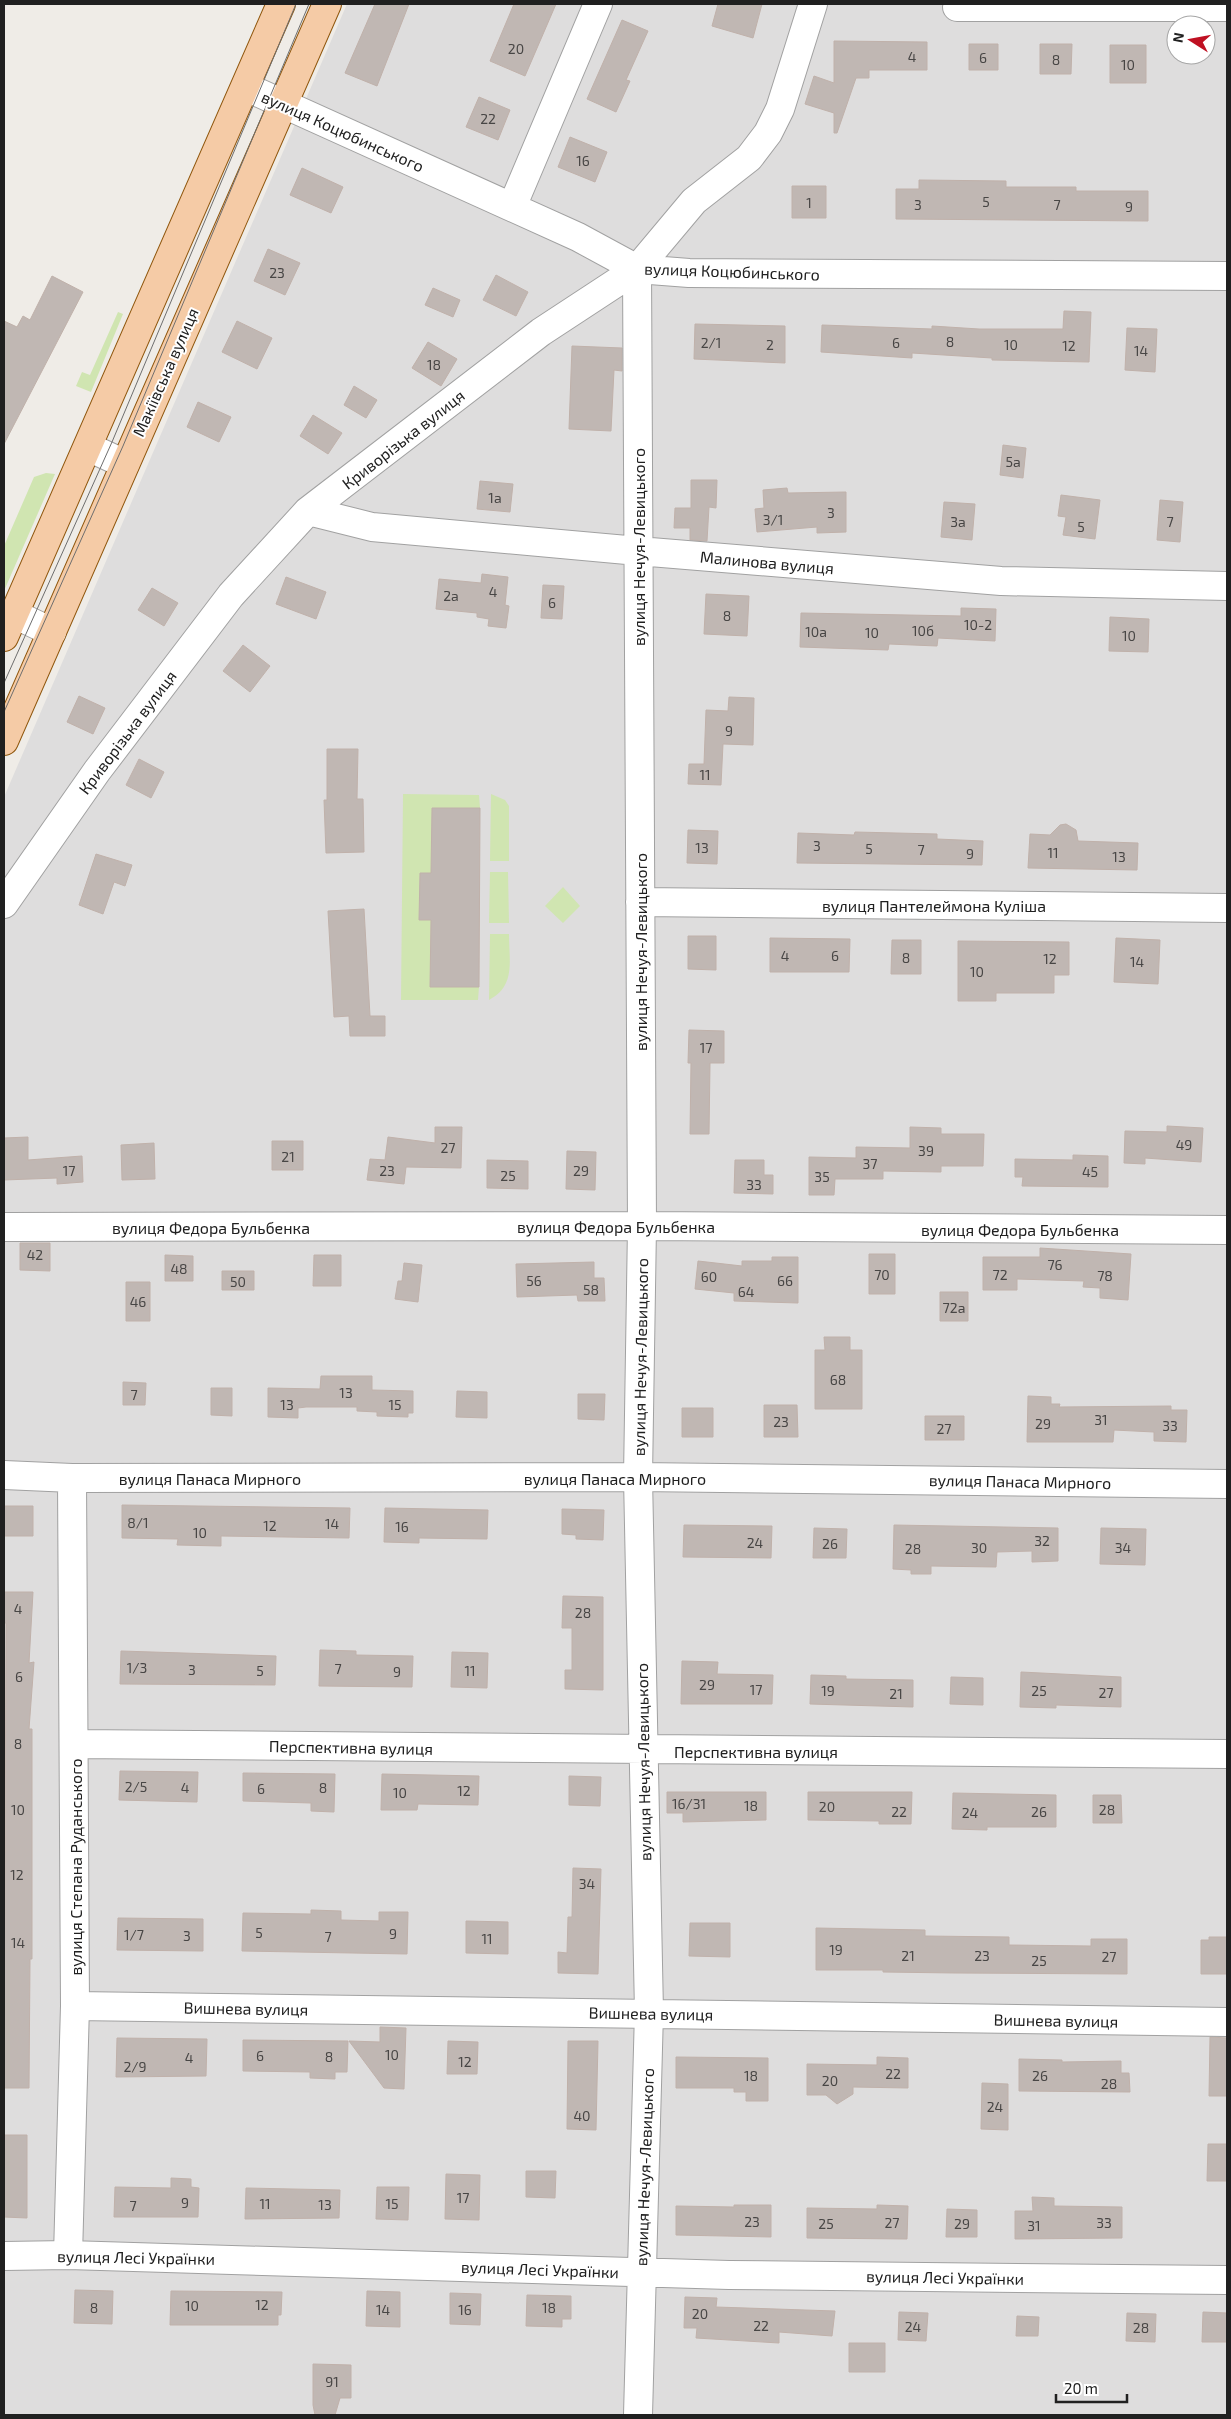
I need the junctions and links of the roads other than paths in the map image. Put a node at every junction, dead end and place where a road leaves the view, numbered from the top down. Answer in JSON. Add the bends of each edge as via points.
{"nodes":[{"id":1,"x":282,"y":4,"type":"edge"},
{"id":2,"x":327,"y":4,"type":"edge"},
{"id":3,"x":598,"y":4,"type":"edge"},
{"id":4,"x":813,"y":4,"type":"edge"},
{"id":5,"x":957,"y":7,"type":"dead end"},
{"id":6,"x":1227,"y":8,"type":"edge"},
{"id":7,"x":246,"y":87,"type":"junction"},
{"id":8,"x":283,"y":104,"type":"junction"},
{"id":9,"x":512,"y":207,"type":"junction"},
{"id":10,"x":637,"y":269,"type":"junction"},
{"id":11,"x":1227,"y":276,"type":"edge"},
{"id":12,"x":88,"y":447,"type":"junction"},
{"id":13,"x":125,"y":464,"type":"junction"},
{"id":14,"x":308,"y":511,"type":"junction"},
{"id":15,"x":638,"y":551,"type":"junction"},
{"id":16,"x":1227,"y":586,"type":"edge"},
{"id":17,"x":9,"y":626,"type":"edge"},
{"id":18,"x":52,"y":632,"type":"junction"},
{"id":19,"x":4,"y":741,"type":"edge"},
{"id":20,"x":640,"y":902,"type":"junction"},
{"id":21,"x":4,"y":904,"type":"edge"},
{"id":22,"x":1227,"y":908,"type":"edge"},
{"id":23,"x":642,"y":1226,"type":"junction"},
{"id":24,"x":4,"y":1227,"type":"edge"},
{"id":25,"x":1227,"y":1230,"type":"edge"},
{"id":26,"x":4,"y":1475,"type":"edge"},
{"id":27,"x":638,"y":1477,"type":"junction"},
{"id":28,"x":72,"y":1478,"type":"junction"},
{"id":29,"x":1227,"y":1484,"type":"edge"},
{"id":30,"x":75,"y":1744,"type":"junction"},
{"id":31,"x":643,"y":1751,"type":"junction"},
{"id":32,"x":1227,"y":1754,"type":"edge"},
{"id":33,"x":75,"y":2006,"type":"junction"},
{"id":34,"x":649,"y":2012,"type":"junction"},
{"id":35,"x":1227,"y":2022,"type":"edge"},
{"id":36,"x":68,"y":2255,"type":"junction"},
{"id":37,"x":4,"y":2256,"type":"edge"},
{"id":38,"x":641,"y":2272,"type":"junction"},
{"id":39,"x":1227,"y":2280,"type":"edge"},
{"id":40,"x":638,"y":2415,"type":"edge"}],
"edges":[{"from":1,"to":7,"type":"main road"},
{"from":2,"to":8,"type":"main road","name":"Макіївська вулиця"},
{"from":3,"to":9,"type":"street"},
{"from":4,"to":10,"type":"street","name":"Криворізька вулиця","via":[[780,109],[768,134],[749,158],[694,201]]},
{"from":5,"to":6,"type":"street"},
{"from":7,"to":8,"type":"street","name":"вулиця Коцюбинського"},
{"from":7,"to":12,"type":"main road"},
{"from":8,"to":9,"type":"street","name":"вулиця Коцюбинського"},
{"from":8,"to":13,"type":"main road","name":"Макіївська вулиця"},
{"from":9,"to":10,"type":"street","name":"вулиця Коцюбинського"},
{"from":10,"to":11,"type":"street","name":"вулиця Коцюбинського","via":[[689,273]]},
{"from":10,"to":14,"type":"street","name":"Криворізька вулиця","via":[[541,332]]},
{"from":10,"to":15,"type":"street","name":"вулиця Нечуя-Левицького"},
{"from":12,"to":13,"type":"street"},
{"from":12,"to":17,"type":"main road"},
{"from":13,"to":18,"type":"main road","name":"Макіївська вулиця"},
{"from":14,"to":15,"type":"street","name":"Малинова вулиця","via":[[372,527]]},
{"from":14,"to":21,"type":"street","name":"Криворізька вулиця","via":[[231,595],[98,771]]},
{"from":15,"to":16,"type":"street","name":"Малинова вулиця","via":[[1001,581]]},
{"from":15,"to":20,"type":"street","name":"вулиця Нечуя-Левицького"},
{"from":17,"to":18,"type":"street"},
{"from":18,"to":19,"type":"main road","name":"Макіївська вулиця"},
{"from":20,"to":22,"type":"street","name":"вулиця Пантелеймона Куліша"},
{"from":20,"to":23,"type":"street","name":"вулиця Нечуя-Левицького"},
{"from":23,"to":24,"type":"street","name":"вулиця Федора Бульбенка"},
{"from":23,"to":25,"type":"street","name":"вулиця Федора Бульбенка"},
{"from":23,"to":27,"type":"street","name":"вулиця Нечуя-Левицького"},
{"from":26,"to":28,"type":"street","name":"вулиця Панаса Мирного"},
{"from":27,"to":28,"type":"street","name":"вулиця Панаса Мирного"},
{"from":27,"to":29,"type":"street","name":"вулиця Панаса Мирного"},
{"from":27,"to":31,"type":"street","name":"вулиця Нечуя-Левицького"},
{"from":28,"to":30,"type":"street","name":"вулиця Степана Руданського"},
{"from":30,"to":31,"type":"street","name":"Перспективна вулиця"},
{"from":30,"to":33,"type":"street","name":"вулиця Степана Руданського"},
{"from":31,"to":32,"type":"street","name":"Перспективна вулиця"},
{"from":31,"to":34,"type":"street","name":"вулиця Нечуя-Левицького"},
{"from":33,"to":34,"type":"street","name":"Вишнева вулиця"},
{"from":33,"to":36,"type":"street","name":"вулиця Степана Руданського"},
{"from":34,"to":35,"type":"street","name":"Вишнева вулиця"},
{"from":34,"to":38,"type":"street","name":"вулиця Нечуя-Левицького"},
{"from":36,"to":37,"type":"street","name":"вулиця Лесі Українки"},
{"from":36,"to":38,"type":"street","name":"вулиця Лесі Українки"},
{"from":38,"to":39,"type":"street","name":"вулиця Лесі Українки"},
{"from":38,"to":40,"type":"street","name":"вулиця Нечуя-Левицького"}]}
